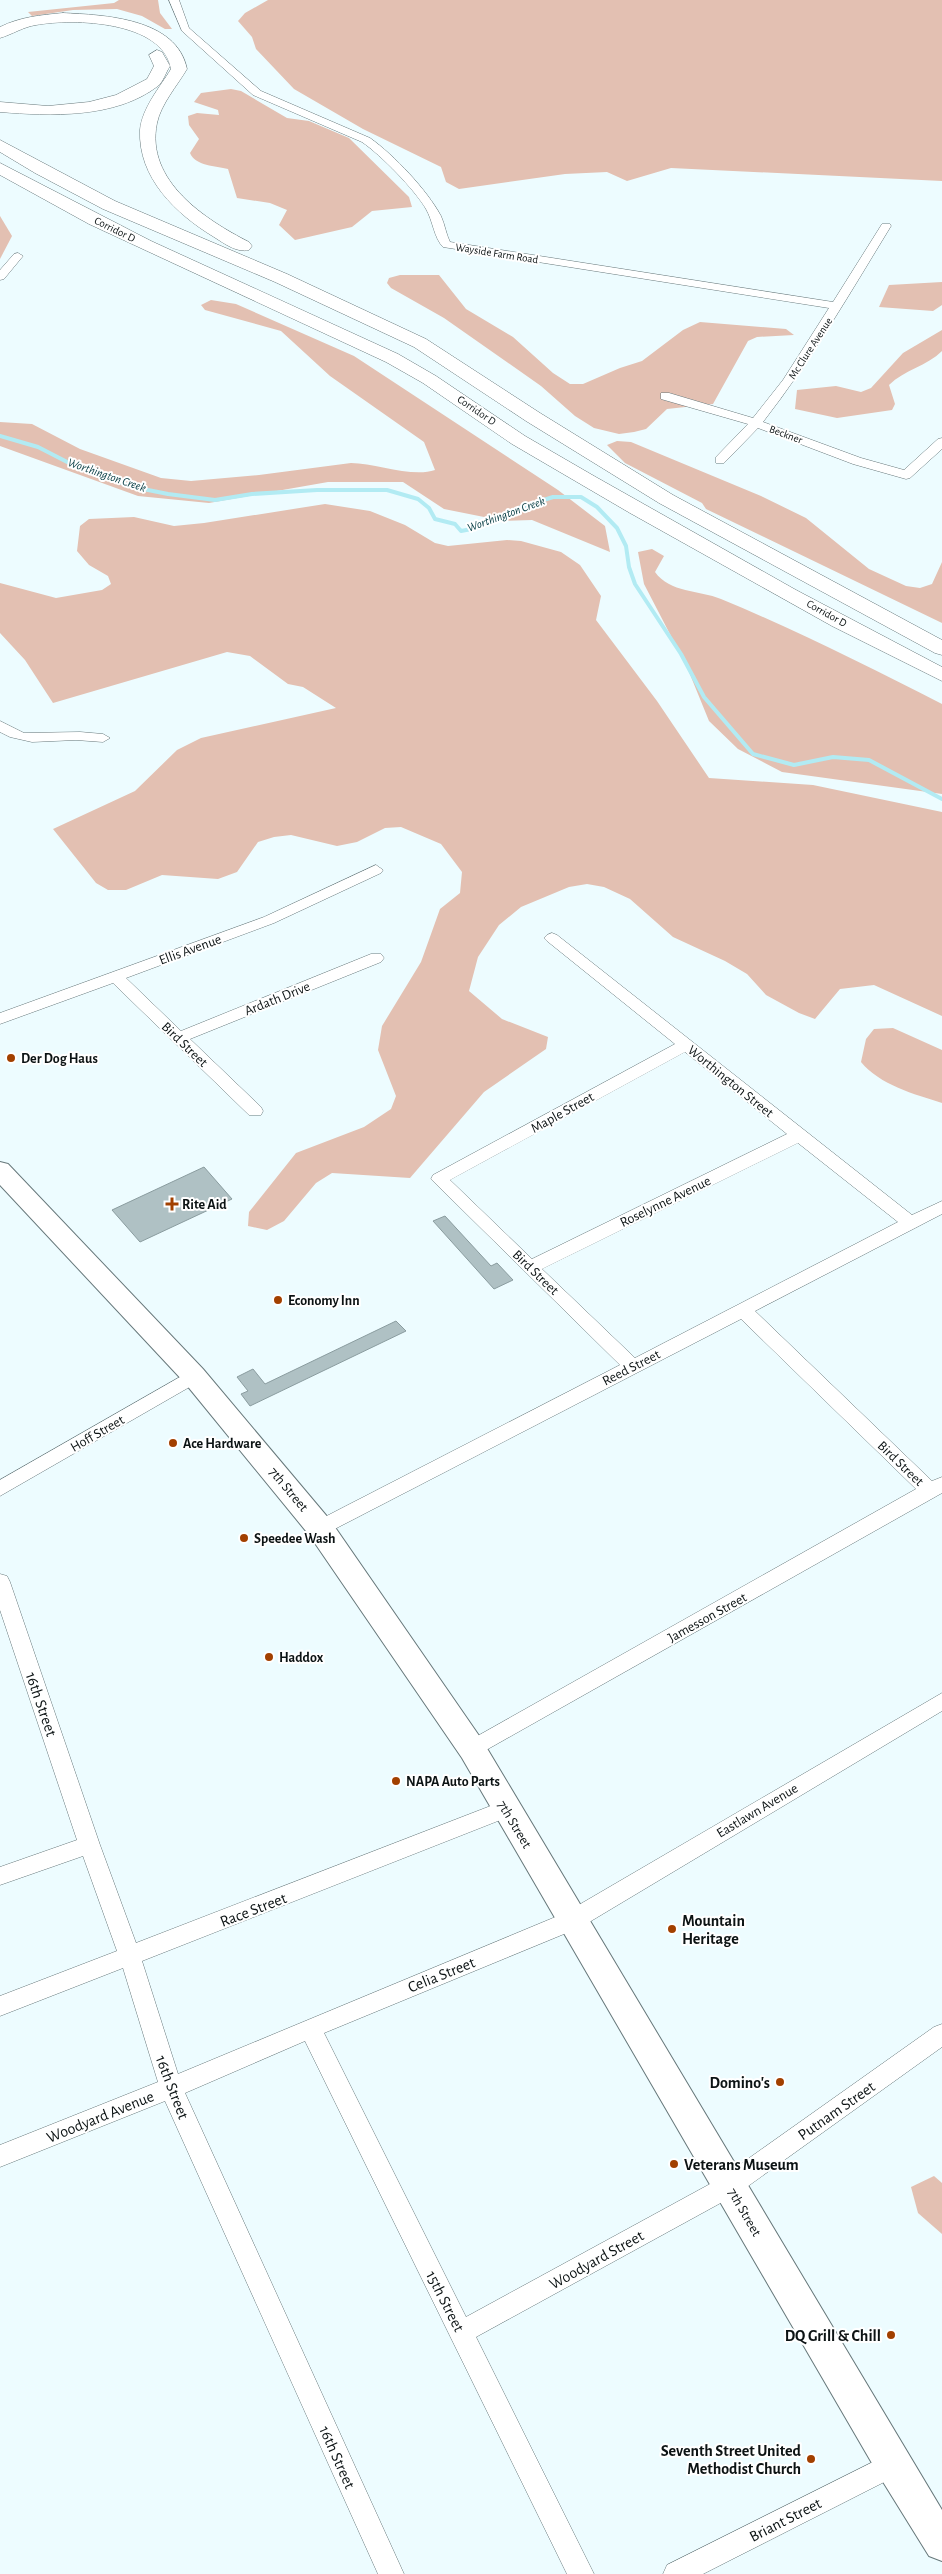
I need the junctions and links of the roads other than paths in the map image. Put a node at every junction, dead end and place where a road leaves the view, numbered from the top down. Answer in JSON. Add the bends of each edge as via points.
{"nodes":[{"id":1,"x":174,"y":0,"type":"edge"},
{"id":2,"x":0,"y":33,"type":"edge"},
{"id":3,"x":0,"y":39,"type":"edge"},
{"id":4,"x":0,"y":107,"type":"edge"},
{"id":5,"x":0,"y":145,"type":"edge"},
{"id":6,"x":0,"y":168,"type":"edge"},
{"id":7,"x":30,"y":205,"type":"dead end"},
{"id":8,"x":886,"y":226,"type":"dead end"},
{"id":9,"x":18,"y":256,"type":"dead end"},
{"id":10,"x":0,"y":277,"type":"edge"},
{"id":11,"x":837,"y":306,"type":"junction"},
{"id":12,"x":285,"y":308,"type":"junction"},
{"id":13,"x":420,"y":343,"type":"junction"},
{"id":14,"x":665,"y":396,"type":"dead end"},
{"id":15,"x":756,"y":422,"type":"junction"},
{"id":16,"x":942,"y":442,"type":"edge"},
{"id":17,"x":720,"y":460,"type":"dead end"},
{"id":18,"x":942,"y":649,"type":"edge"},
{"id":19,"x":942,"y":675,"type":"edge"},
{"id":20,"x":0,"y":725,"type":"edge"},
{"id":21,"x":102,"y":738,"type":"dead end"},
{"id":22,"x":376,"y":870,"type":"dead end"},
{"id":23,"x":552,"y":938,"type":"dead end"},
{"id":24,"x":376,"y":958,"type":"dead end"},
{"id":25,"x":116,"y":977,"type":"junction"},
{"id":26,"x":0,"y":1019,"type":"edge"},
{"id":27,"x":178,"y":1038,"type":"junction"},
{"id":28,"x":686,"y":1045,"type":"junction"},
{"id":29,"x":255,"y":1111,"type":"dead end"},
{"id":30,"x":799,"y":1136,"type":"junction"},
{"id":31,"x":0,"y":1170,"type":"edge"},
{"id":32,"x":439,"y":1179,"type":"joint"},
{"id":33,"x":942,"y":1207,"type":"edge"},
{"id":34,"x":911,"y":1224,"type":"junction"},
{"id":35,"x":531,"y":1267,"type":"junction"},
{"id":36,"x":743,"y":1310,"type":"junction"},
{"id":37,"x":632,"y":1366,"type":"junction"},
{"id":38,"x":194,"y":1376,"type":"junction"},
{"id":39,"x":936,"y":1487,"type":"edge"},
{"id":40,"x":0,"y":1489,"type":"edge"},
{"id":41,"x":320,"y":1528,"type":"junction"},
{"id":42,"x":0,"y":1582,"type":"edge"},
{"id":43,"x":942,"y":1701,"type":"edge"},
{"id":44,"x":472,"y":1749,"type":"junction"},
{"id":45,"x":506,"y":1809,"type":"junction"},
{"id":46,"x":89,"y":1845,"type":"junction"},
{"id":47,"x":0,"y":1876,"type":"edge"},
{"id":48,"x":573,"y":1920,"type":"junction"},
{"id":49,"x":130,"y":1957,"type":"junction"},
{"id":50,"x":0,"y":2006,"type":"edge"},
{"id":51,"x":310,"y":2028,"type":"junction"},
{"id":52,"x":942,"y":2034,"type":"edge"},
{"id":53,"x":171,"y":2088,"type":"junction"},
{"id":54,"x":0,"y":2156,"type":"edge"},
{"id":55,"x":729,"y":2186,"type":"junction"},
{"id":56,"x":462,"y":2332,"type":"junction"},
{"id":57,"x":893,"y":2464,"type":"junction"},
{"id":58,"x":942,"y":2543,"type":"edge"},
{"id":59,"x":391,"y":2574,"type":"edge"},
{"id":60,"x":581,"y":2574,"type":"edge"},
{"id":61,"x":676,"y":2574,"type":"edge"}],
"edges":[{"from":1,"to":11,"type":"street","name":"Wayside Farm Road","via":[[185,29],[257,93],[366,140],[379,149],[434,210],[447,245]]},
{"from":2,"to":13,"type":"highway","via":[[30,22],[64,17],[100,19],[157,36],[173,50],[179,69],[150,120],[150,155],[156,173],[177,202],[227,238]]},
{"from":3,"to":4,"type":"highway","via":[[43,27],[117,29],[142,38],[154,48],[162,66],[153,82],[122,98],[90,107],[48,111]]},
{"from":5,"to":13,"type":"highway","name":"Corridor D","via":[[109,205],[281,278]]},
{"from":6,"to":12,"type":"highway","name":"Corridor D","via":[[56,200]]},
{"from":7,"to":12,"type":"highway","via":[[92,234]]},
{"from":8,"to":11,"type":"street","name":"Mc Clure Avenue"},
{"from":9,"to":10,"type":"street"},
{"from":11,"to":15,"type":"street","name":"Mc Clure Avenue","via":[[788,382]]},
{"from":12,"to":19,"type":"highway","name":"Corridor D","via":[[393,358],[534,449]]},
{"from":13,"to":18,"type":"highway","name":"Corridor D","via":[[666,499]]},
{"from":14,"to":15,"type":"street","name":"Beckner"},
{"from":15,"to":16,"type":"street","name":"Beckner","via":[[857,461],[906,475]]},
{"from":15,"to":17,"type":"street","name":"Mc Clure Avenue"},
{"from":20,"to":21,"type":"street","via":[[18,736]]},
{"from":22,"to":25,"type":"street","name":"Ellis Avenue","via":[[269,920]]},
{"from":23,"to":28,"type":"street","name":"Worthington Street"},
{"from":24,"to":27,"type":"street","name":"Ardath Drive"},
{"from":25,"to":26,"type":"street","name":"Ellis Avenue"},
{"from":25,"to":27,"type":"street","name":"Bird Street"},
{"from":27,"to":29,"type":"street","name":"Bird Street"},
{"from":28,"to":30,"type":"street","name":"Worthington Street"},
{"from":28,"to":32,"type":"street","name":"Maple Street"},
{"from":30,"to":34,"type":"street","name":"Worthington Street"},
{"from":30,"to":35,"type":"street","name":"Roselynne Avenue"},
{"from":31,"to":38,"type":"main road","name":"7th Street"},
{"from":32,"to":35,"type":"street","name":"Bird Street"},
{"from":33,"to":34,"type":"street","name":"Reed Street"},
{"from":34,"to":36,"type":"street","name":"Reed Street"},
{"from":35,"to":37,"type":"street","name":"Bird Street"},
{"from":36,"to":37,"type":"street","name":"Reed Street"},
{"from":36,"to":39,"type":"street","name":"Bird Street"},
{"from":37,"to":41,"type":"street","name":"Reed Street"},
{"from":38,"to":40,"type":"street","name":"Hoff Street"},
{"from":38,"to":41,"type":"main road","name":"7th Street"},
{"from":39,"to":44,"type":"street","name":"Jamesson Street"},
{"from":41,"to":44,"type":"main road","name":"7th Street"},
{"from":42,"to":46,"type":"street","name":"16th Street"},
{"from":43,"to":48,"type":"street","name":"Eastlawn Avenue"},
{"from":44,"to":45,"type":"main road","name":"7th Street"},
{"from":45,"to":48,"type":"main road","name":"7th Street"},
{"from":45,"to":49,"type":"street","name":"Race Street"},
{"from":46,"to":47,"type":"street"},
{"from":46,"to":49,"type":"street","name":"16th Street"},
{"from":48,"to":51,"type":"street","name":"Celia Street"},
{"from":48,"to":55,"type":"main road","name":"7th Street"},
{"from":49,"to":50,"type":"street","name":"Race Street"},
{"from":49,"to":53,"type":"street","name":"16th Street"},
{"from":51,"to":53,"type":"street","name":"Woodyard Avenue"},
{"from":51,"to":56,"type":"street","name":"15th Street"},
{"from":52,"to":55,"type":"street","name":"Putnam Street"},
{"from":53,"to":54,"type":"street","name":"Woodyard Avenue"},
{"from":53,"to":59,"type":"street","name":"16th Street"},
{"from":55,"to":56,"type":"street","name":"Woodyard Street"},
{"from":55,"to":57,"type":"main road","name":"7th Street"},
{"from":56,"to":60,"type":"street","name":"15th Street"},
{"from":57,"to":58,"type":"main road","name":"7th Street"},
{"from":57,"to":61,"type":"street","name":"Briant Street"}]}
